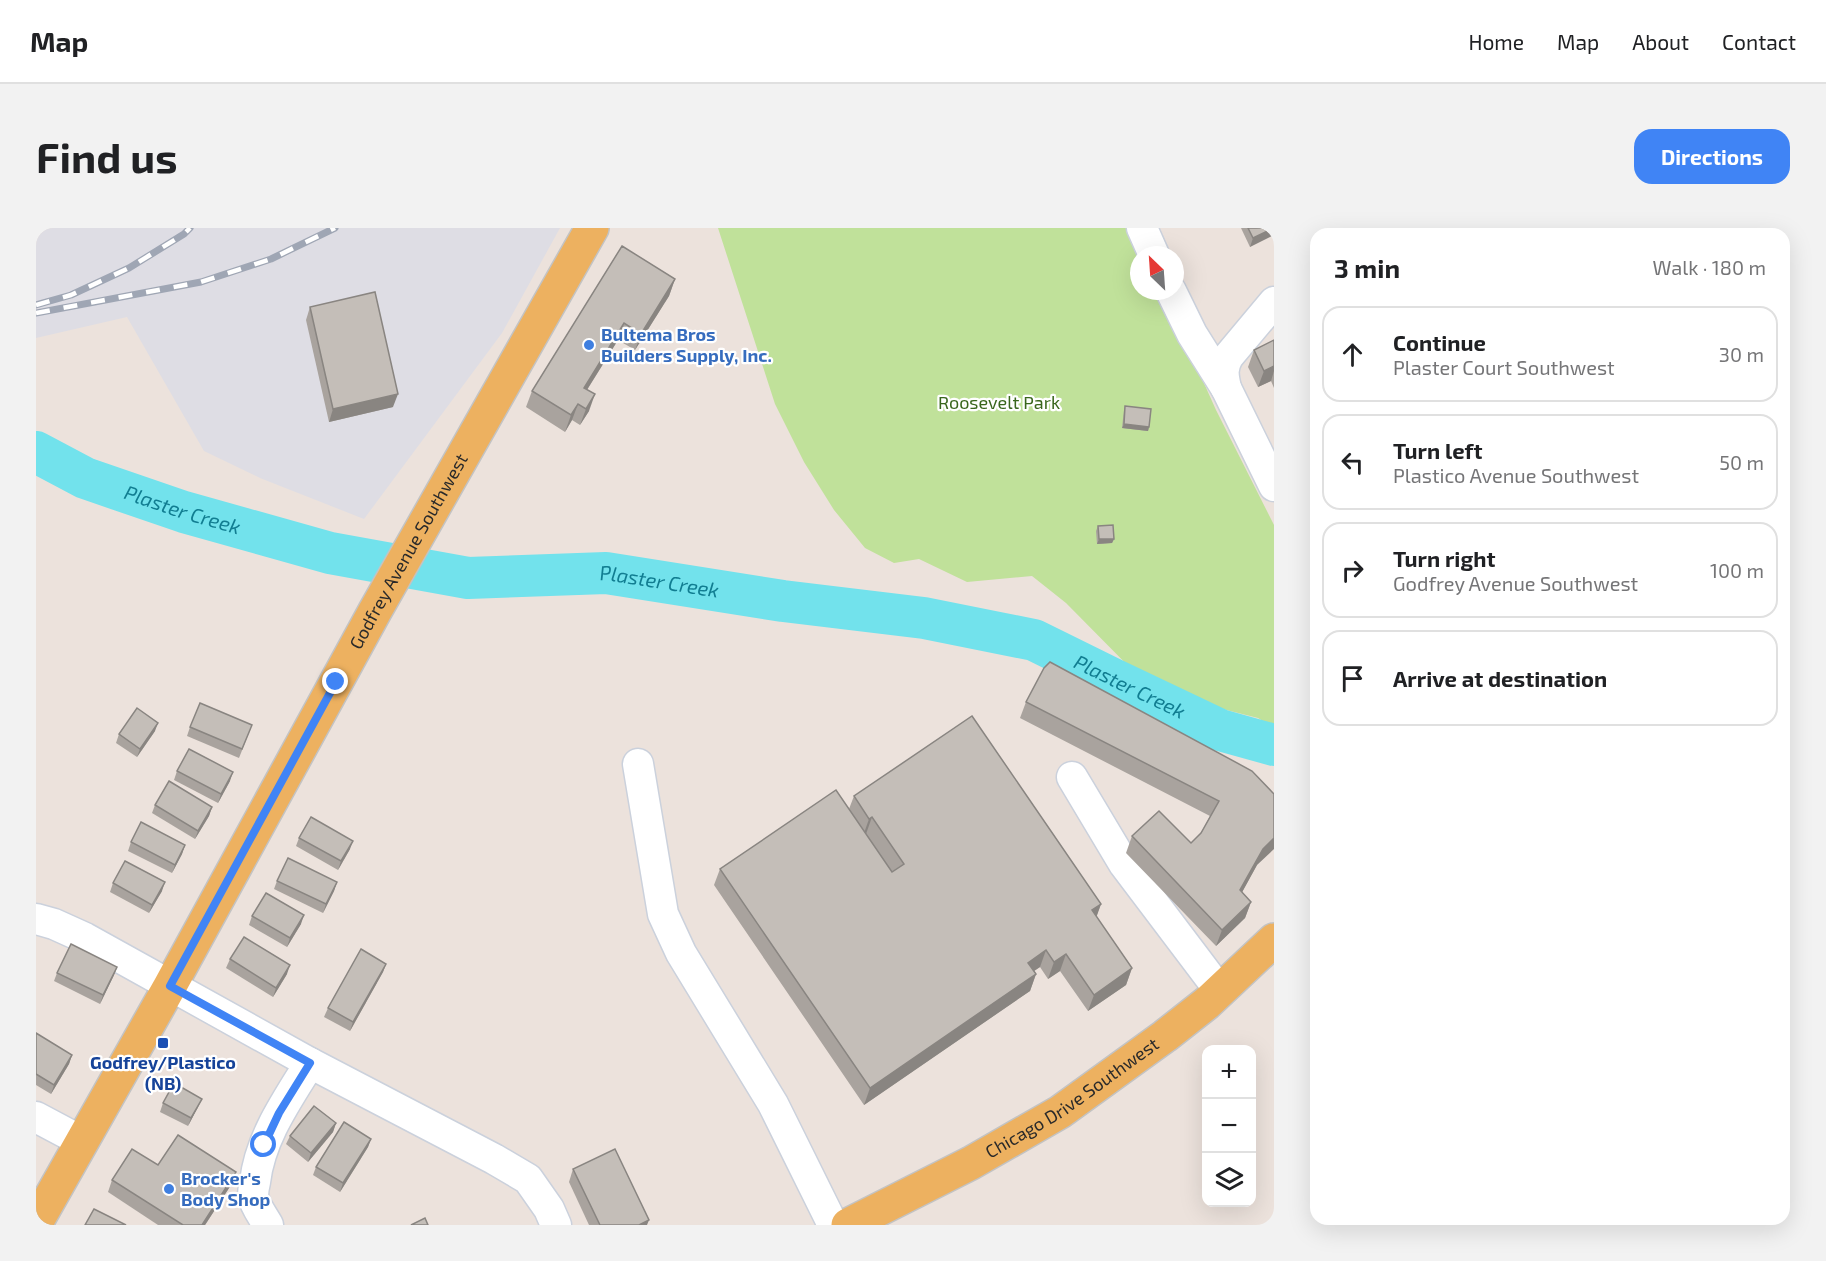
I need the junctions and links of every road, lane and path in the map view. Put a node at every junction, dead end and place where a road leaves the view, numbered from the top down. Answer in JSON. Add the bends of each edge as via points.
{"nodes":[{"id":1,"x":592,"y":228,"type":"edge"},
{"id":2,"x":1142,"y":228,"type":"edge"},
{"id":3,"x":1150,"y":246,"type":"edge"},
{"id":4,"x":1175,"y":300,"type":"edge"},
{"id":5,"x":1274,"y":302,"type":"edge"},
{"id":6,"x":1226,"y":388,"type":"junction"},
{"id":7,"x":1274,"y":486,"type":"edge"},
{"id":8,"x":638,"y":764,"type":"dead end"},
{"id":9,"x":1072,"y":777,"type":"dead end"},
{"id":10,"x":36,"y":919,"type":"edge"},
{"id":11,"x":1274,"y":940,"type":"edge"},
{"id":12,"x":170,"y":986,"type":"junction"},
{"id":13,"x":1220,"y":991,"type":"junction"},
{"id":14,"x":310,"y":1063,"type":"junction"},
{"id":15,"x":36,"y":1117,"type":"edge"},
{"id":16,"x":83,"y":1142,"type":"junction"},
{"id":17,"x":36,"y":1223,"type":"edge"},
{"id":18,"x":268,"y":1225,"type":"edge"},
{"id":19,"x":556,"y":1225,"type":"edge"},
{"id":20,"x":833,"y":1225,"type":"edge"},
{"id":21,"x":848,"y":1225,"type":"edge"}],
"edges":[{"from":1,"to":12,"type":"main road","name":"Godfrey Avenue Southwest"},
{"from":2,"to":3,"type":"street"},
{"from":4,"to":6,"type":"street","via":[[1191,334]]},
{"from":5,"to":6,"type":"street","via":[[1228,357],[1223,366]]},
{"from":6,"to":7,"type":"street"},
{"from":8,"to":20,"type":"street","via":[[663,914],[681,953],[773,1104]]},
{"from":9,"to":13,"type":"street","via":[[1124,864]]},
{"from":10,"to":12,"type":"street","via":[[85,938]]},
{"from":11,"to":13,"type":"main road","name":"Chicago Drive Southwest"},
{"from":12,"to":14,"type":"street"},
{"from":12,"to":16,"type":"main road","name":"Godfrey Avenue Southwest"},
{"from":13,"to":21,"type":"main road","name":"Chicago Drive Southwest","via":[[1166,1036],[1060,1112],[971,1163]]},
{"from":14,"to":18,"type":"street","via":[[279,1113],[256,1173],[253,1195]]},
{"from":14,"to":19,"type":"street","via":[[528,1179]]},
{"from":15,"to":16,"type":"street"},
{"from":16,"to":17,"type":"main road","name":"Godfrey Avenue Southwest"}]}
